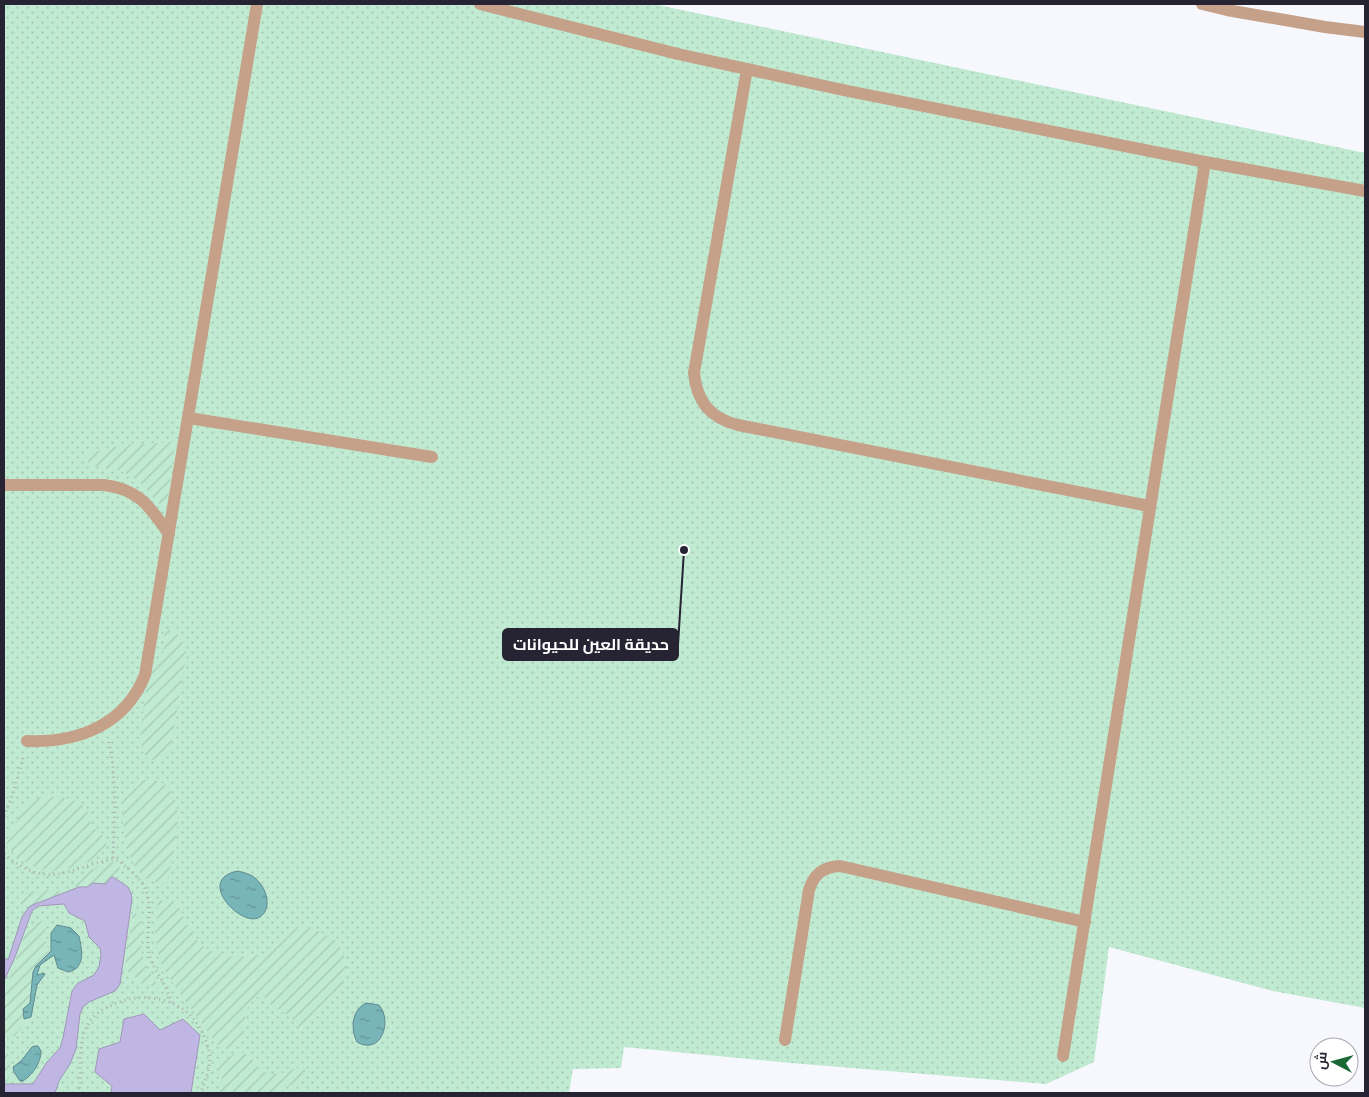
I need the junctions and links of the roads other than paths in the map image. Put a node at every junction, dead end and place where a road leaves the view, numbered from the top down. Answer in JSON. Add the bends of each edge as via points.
{"nodes":[{"id":1,"x":257,"y":4,"type":"edge"},
{"id":2,"x":480,"y":4,"type":"edge"},
{"id":3,"x":1202,"y":4,"type":"edge"},
{"id":4,"x":1365,"y":32,"type":"edge"},
{"id":5,"x":747,"y":69,"type":"junction"},
{"id":6,"x":1205,"y":162,"type":"junction"},
{"id":7,"x":1365,"y":191,"type":"edge"},
{"id":8,"x":189,"y":418,"type":"junction"},
{"id":9,"x":432,"y":457,"type":"dead end"},
{"id":10,"x":4,"y":486,"type":"edge"},
{"id":11,"x":1149,"y":506,"type":"junction"},
{"id":12,"x":170,"y":534,"type":"junction"},
{"id":13,"x":27,"y":741,"type":"road end"},
{"id":14,"x":1085,"y":922,"type":"junction"},
{"id":15,"x":784,"y":1040,"type":"dead end"},
{"id":16,"x":1063,"y":1056,"type":"dead end"}],
"edges":[{"from":1,"to":8,"type":"lane"},
{"from":2,"to":5,"type":"lane"},
{"from":3,"to":4,"type":"lane","via":[[1315,26]]},
{"from":5,"to":6,"type":"lane"},
{"from":5,"to":11,"type":"lane","via":[[694,373],[699,397],[706,407],[715,416],[738,425]]},
{"from":6,"to":7,"type":"lane"},
{"from":6,"to":11,"type":"lane"},
{"from":8,"to":9,"type":"lane"},
{"from":8,"to":12,"type":"lane"},
{"from":10,"to":12,"type":"lane","via":[[118,486],[143,501]]},
{"from":11,"to":14,"type":"lane"},
{"from":12,"to":13,"type":"lane","via":[[146,675],[133,699],[123,710],[82,734],[41,742]]},
{"from":14,"to":15,"type":"lane","via":[[840,866],[830,867],[815,875],[809,890]]},
{"from":14,"to":16,"type":"lane"}]}
